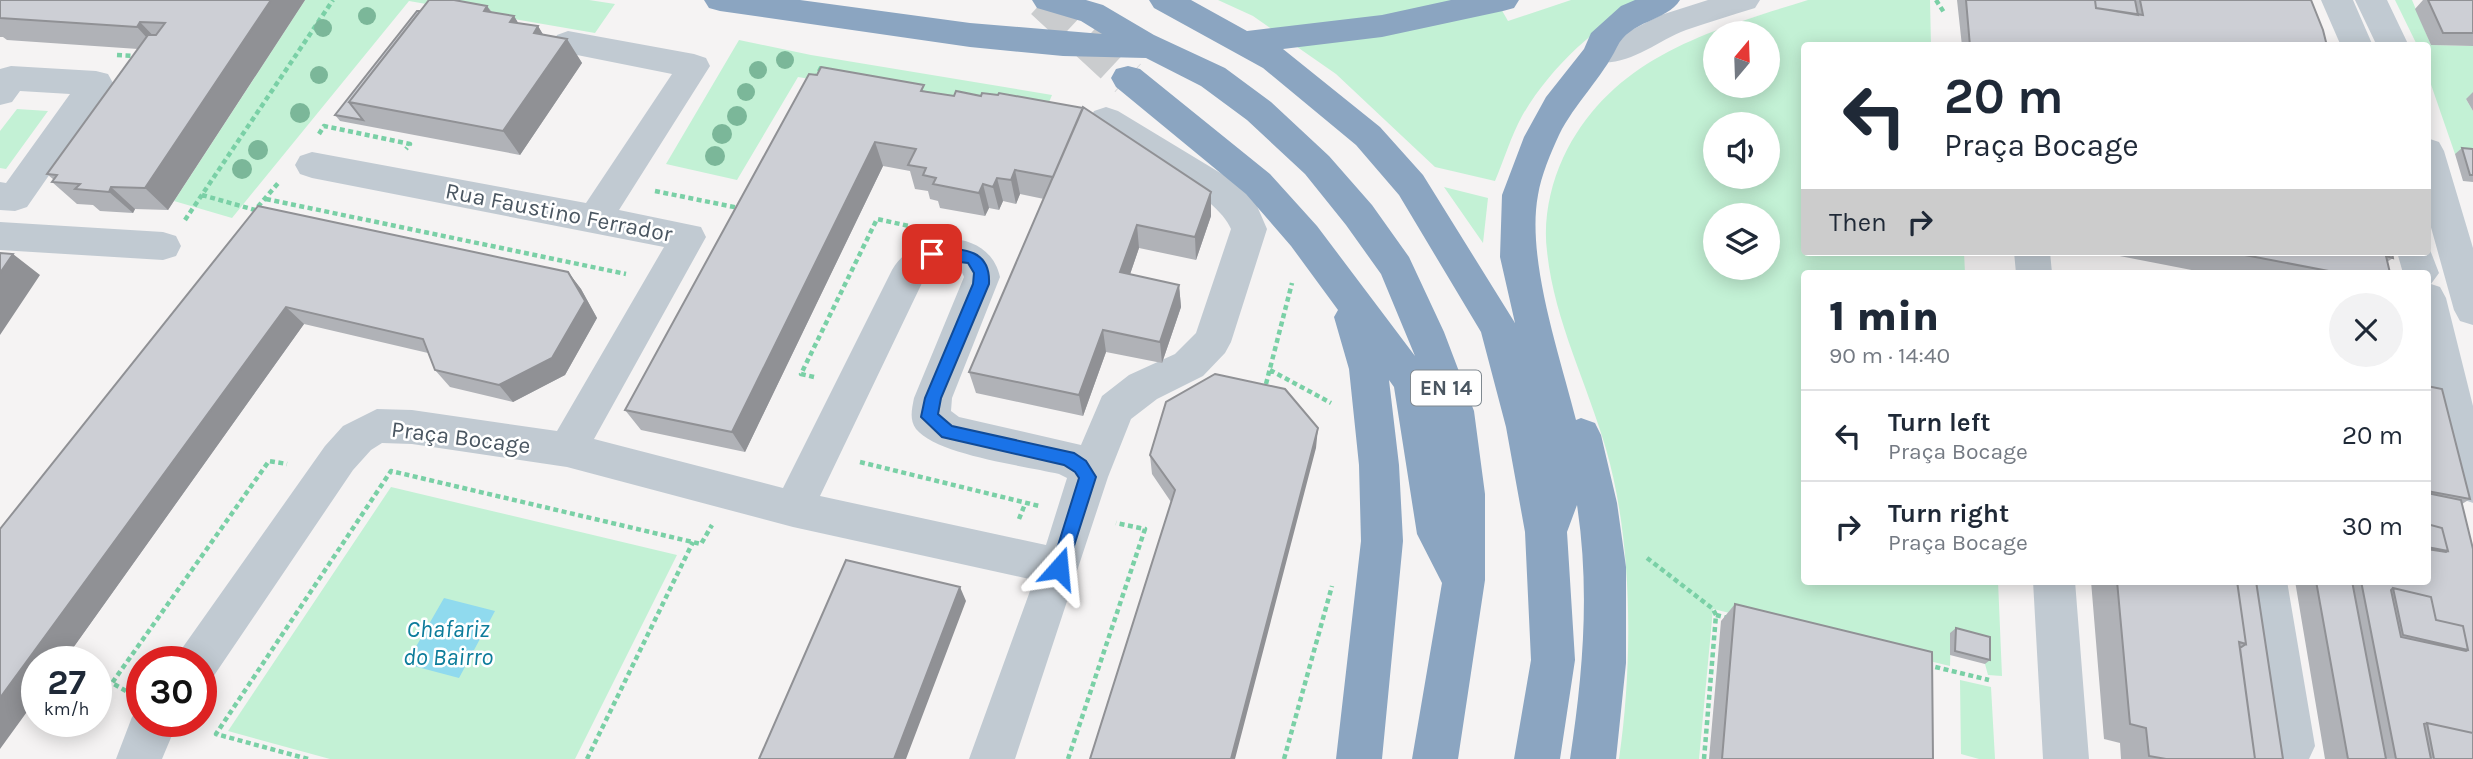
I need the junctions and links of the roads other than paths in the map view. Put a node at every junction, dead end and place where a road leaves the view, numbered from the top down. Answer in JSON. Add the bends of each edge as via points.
{"nodes":[{"id":1,"x":720,"y":0,"type":"edge"},
{"id":2,"x":1048,"y":0,"type":"edge"},
{"id":3,"x":1165,"y":0,"type":"edge"},
{"id":4,"x":1664,"y":0,"type":"edge"},
{"id":5,"x":1744,"y":0,"type":"edge"},
{"id":6,"x":2337,"y":0,"type":"edge"},
{"id":7,"x":2371,"y":0,"type":"edge"},
{"id":8,"x":1500,"y":1,"type":"edge"},
{"id":9,"x":2355,"y":42,"type":"edge"},
{"id":10,"x":2391,"y":42,"type":"edge"},
{"id":11,"x":568,"y":43,"type":"edge"},
{"id":12,"x":1600,"y":52,"type":"junction"},
{"id":13,"x":1128,"y":78,"type":"tunnel mouth"},
{"id":14,"x":0,"y":93,"type":"edge"},
{"id":15,"x":1106,"y":120,"type":"edge"},
{"id":16,"x":312,"y":165,"type":"dead end"},
{"id":17,"x":2431,"y":165,"type":"edge"},
{"id":18,"x":0,"y":196,"type":"edge"},
{"id":19,"x":594,"y":220,"type":"junction"},
{"id":20,"x":0,"y":236,"type":"edge"},
{"id":21,"x":163,"y":246,"type":"dead end"},
{"id":22,"x":1518,"y":257,"type":"junction"},
{"id":23,"x":1344,"y":292,"type":"junction"},
{"id":24,"x":2473,"y":310,"type":"edge"},
{"id":25,"x":2431,"y":312,"type":"edge"},
{"id":26,"x":2447,"y":366,"type":"edge"},
{"id":27,"x":567,"y":450,"type":"junction"},
{"id":28,"x":2473,"y":485,"type":"edge"},
{"id":29,"x":1082,"y":496,"type":"junction"},
{"id":30,"x":793,"y":509,"type":"junction"},
{"id":31,"x":1546,"y":532,"type":"junction"},
{"id":32,"x":1059,"y":568,"type":"junction"},
{"id":33,"x":1464,"y":580,"type":"junction"},
{"id":34,"x":2054,"y":585,"type":"edge"},
{"id":35,"x":2267,"y":585,"type":"edge"},
{"id":36,"x":209,"y":646,"type":"edge"},
{"id":37,"x":147,"y":737,"type":"edge"},
{"id":38,"x":2292,"y":746,"type":"dead end"},
{"id":39,"x":139,"y":759,"type":"edge"},
{"id":40,"x":992,"y":759,"type":"edge"},
{"id":41,"x":1359,"y":759,"type":"edge"},
{"id":42,"x":1435,"y":759,"type":"edge"},
{"id":43,"x":1537,"y":759,"type":"edge"},
{"id":44,"x":1593,"y":759,"type":"edge"},
{"id":45,"x":2066,"y":759,"type":"edge"}],
"edges":[{"from":1,"to":8,"type":"highway","via":[[983,36],[1136,47],[1278,40],[1382,26]]},
{"from":2,"to":33,"type":"highway","number":"EN 14","via":[[1092,13],[1213,77],[1289,137],[1359,215],[1396,267],[1454,411],[1465,494]]},
{"from":3,"to":31,"type":"highway","number":"EN 14","via":[[1275,60],[1368,136],[1411,185],[1499,329],[1526,427]]},
{"from":4,"to":12,"type":"highway","via":[[1632,14],[1602,41]]},
{"from":5,"to":12,"type":"street","via":[[1672,23],[1626,47]]},
{"from":6,"to":9,"type":"street"},
{"from":7,"to":10,"type":"street"},
{"from":11,"to":19,"type":"street","via":[[694,66]]},
{"from":12,"to":22,"type":"highway","via":[[1558,106],[1528,167],[1520,195]]},
{"from":13,"to":23,"type":"highway","via":[[1258,184],[1304,236]]},
{"from":14,"to":18,"type":"street","via":[[11,78],[96,83],[15,197]]},
{"from":15,"to":29,"type":"street","via":[[1220,190],[1241,209],[1249,229],[1212,342],[1189,365],[1143,387],[1116,408]]},
{"from":16,"to":19,"type":"street","name":"Rua Faustino Ferrador"},
{"from":17,"to":24,"type":"street"},
{"from":19,"to":27,"type":"street","name":"Rua Faustino Ferrador","via":[[688,237]]},
{"from":20,"to":21,"type":"street"},
{"from":22,"to":31,"type":"highway","via":[[1569,472]]},
{"from":22,"to":44,"type":"highway","via":[[1578,423],[1598,505],[1606,640]]},
{"from":23,"to":33,"type":"highway","via":[[1412,382],[1438,534]]},
{"from":23,"to":41,"type":"highway","via":[[1368,369],[1382,541]]},
{"from":25,"to":26,"type":"street"},
{"from":26,"to":28,"type":"street"},
{"from":27,"to":30,"type":"street","name":"Praça Bocage"},
{"from":27,"to":36,"type":"street","name":"Praça Bocage","via":[[377,426],[357,438],[339,458]]},
{"from":29,"to":30,"type":"street","via":[[1081,466],[1068,458],[948,432],[930,417],[933,398],[982,272],[973,259],[962,255],[932,254],[918,262],[899,292]]},
{"from":29,"to":32,"type":"street"},
{"from":30,"to":32,"type":"street","name":"Praça Bocage"},
{"from":31,"to":43,"type":"highway","number":"EN 14","via":[[1553,660]]},
{"from":32,"to":40,"type":"street"},
{"from":33,"to":42,"type":"highway","number":"EN 14"},
{"from":34,"to":45,"type":"street"},
{"from":35,"to":38,"type":"street"},
{"from":37,"to":39,"type":"street"}]}
